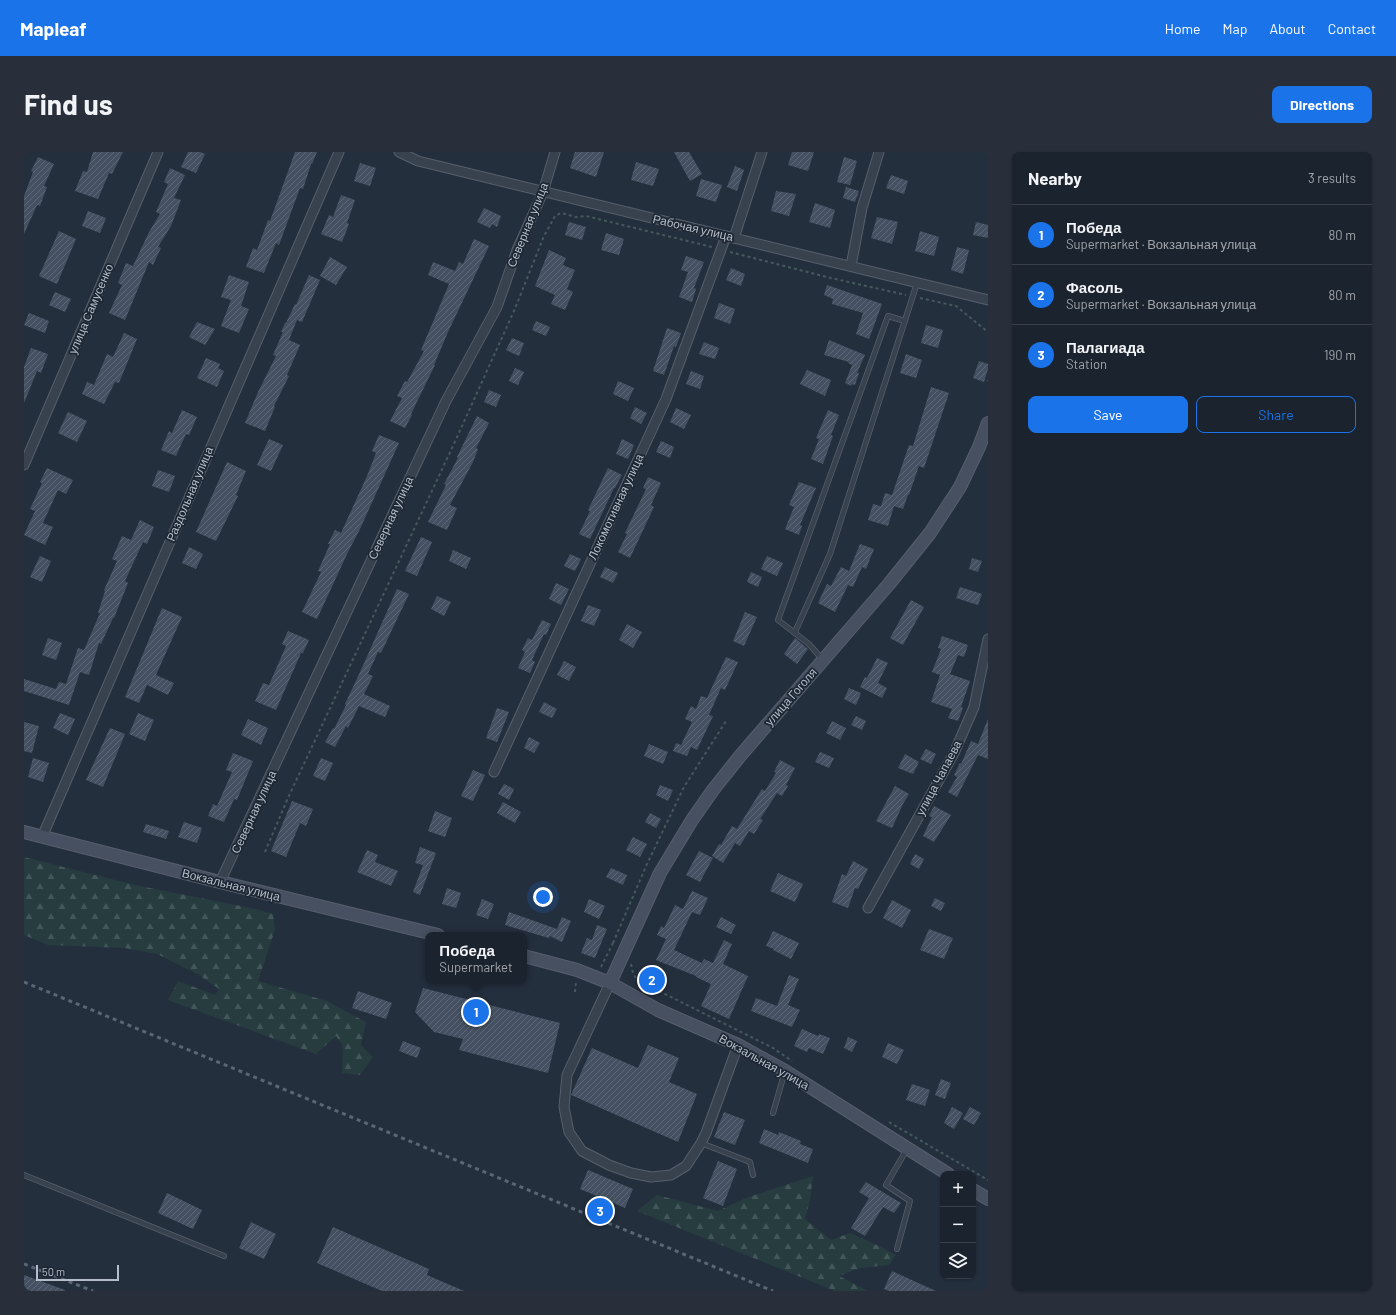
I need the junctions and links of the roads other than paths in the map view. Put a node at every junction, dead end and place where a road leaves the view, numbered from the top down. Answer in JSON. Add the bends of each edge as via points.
{"nodes":[{"id":1,"x":158,"y":152,"type":"edge"},
{"id":2,"x":339,"y":152,"type":"edge"},
{"id":3,"x":399,"y":152,"type":"edge"},
{"id":4,"x":555,"y":152,"type":"edge"},
{"id":5,"x":762,"y":152,"type":"edge"},
{"id":6,"x":880,"y":152,"type":"edge"},
{"id":7,"x":543,"y":192,"type":"junction"},
{"id":8,"x":730,"y":237,"type":"junction"},
{"id":9,"x":851,"y":266,"type":"junction"},
{"id":10,"x":917,"y":283,"type":"junction"},
{"id":11,"x":988,"y":300,"type":"edge"},
{"id":12,"x":905,"y":321,"type":"junction"},
{"id":13,"x":988,"y":423,"type":"edge"},
{"id":14,"x":24,"y":465,"type":"edge"},
{"id":15,"x":794,"y":632,"type":"junction"},
{"id":16,"x":988,"y":639,"type":"edge"},
{"id":17,"x":823,"y":660,"type":"junction"},
{"id":18,"x":494,"y":772,"type":"dead end"},
{"id":19,"x":24,"y":832,"type":"edge"},
{"id":20,"x":42,"y":837,"type":"junction"},
{"id":21,"x":220,"y":882,"type":"junction"},
{"id":22,"x":868,"y":908,"type":"dead end"},
{"id":23,"x":426,"y":932,"type":"edge"},
{"id":24,"x":527,"y":957,"type":"edge"},
{"id":25,"x":610,"y":983,"type":"junction"},
{"id":26,"x":738,"y":1045,"type":"junction"},
{"id":27,"x":785,"y":1071,"type":"junction"},
{"id":28,"x":772,"y":1113,"type":"dead end"},
{"id":29,"x":702,"y":1143,"type":"junction"},
{"id":30,"x":907,"y":1149,"type":"junction"},
{"id":31,"x":943,"y":1171,"type":"edge"},
{"id":32,"x":24,"y":1175,"type":"edge"},
{"id":33,"x":753,"y":1175,"type":"dead end"},
{"id":34,"x":976,"y":1192,"type":"edge"},
{"id":35,"x":988,"y":1199,"type":"edge"},
{"id":36,"x":897,"y":1249,"type":"dead end"},
{"id":37,"x":224,"y":1256,"type":"dead end"}],
"edges":[{"from":1,"to":14,"type":"street","name":"улица Самусенко"},
{"from":2,"to":20,"type":"street","name":"Раздольная улица"},
{"from":3,"to":7,"type":"street","name":"Рабочая улица","via":[[418,161]]},
{"from":4,"to":7,"type":"street","name":"Северная улица"},
{"from":5,"to":8,"type":"street","name":"Локомотивная улица"},
{"from":6,"to":9,"type":"street","via":[[862,208]]},
{"from":7,"to":8,"type":"street","name":"Рабочая улица"},
{"from":7,"to":21,"type":"street","name":"Северная улица","via":[[517,250],[497,307],[446,401]]},
{"from":8,"to":9,"type":"street","name":"Рабочая улица"},
{"from":8,"to":18,"type":"street","name":"Локомотивная улица","via":[[721,249],[666,399]]},
{"from":9,"to":10,"type":"street","name":"Рабочая улица"},
{"from":10,"to":11,"type":"street","name":"Рабочая улица"},
{"from":10,"to":12,"type":"lane"},
{"from":12,"to":15,"type":"lane","via":[[830,554]]},
{"from":12,"to":15,"type":"lane","via":[[888,316],[778,620]]},
{"from":13,"to":17,"type":"main road","name":"улица Гоголя","via":[[960,487],[930,533]]},
{"from":15,"to":17,"type":"lane"},
{"from":16,"to":22,"type":"street","name":"улица Чапаева","via":[[974,707],[954,753]]},
{"from":17,"to":25,"type":"main road","name":"улица Гоголя","via":[[740,756],[692,820],[660,873]]},
{"from":19,"to":20,"type":"main road","name":"Вокзальная улица"},
{"from":20,"to":21,"type":"main road","name":"Вокзальная улица"},
{"from":21,"to":23,"type":"main road","name":"Вокзальная улица"},
{"from":24,"to":25,"type":"main road","name":"Вокзальная улица","via":[[578,970]]},
{"from":25,"to":26,"type":"main road","name":"Вокзальная улица","via":[[658,1010]]},
{"from":25,"to":29,"type":"street","via":[[567,1075],[564,1107],[569,1132],[582,1151],[632,1174],[651,1176],[671,1175],[686,1166]]},
{"from":26,"to":27,"type":"main road","name":"Вокзальная улица"},
{"from":26,"to":29,"type":"street"},
{"from":27,"to":28,"type":"lane"},
{"from":27,"to":30,"type":"main road","name":"Вокзальная улица"},
{"from":29,"to":33,"type":"lane","via":[[750,1162]]},
{"from":30,"to":31,"type":"main road","name":"Вокзальная улица"},
{"from":30,"to":36,"type":"lane","via":[[886,1185],[910,1201]]},
{"from":32,"to":37,"type":"lane"},
{"from":34,"to":35,"type":"main road"}]}
